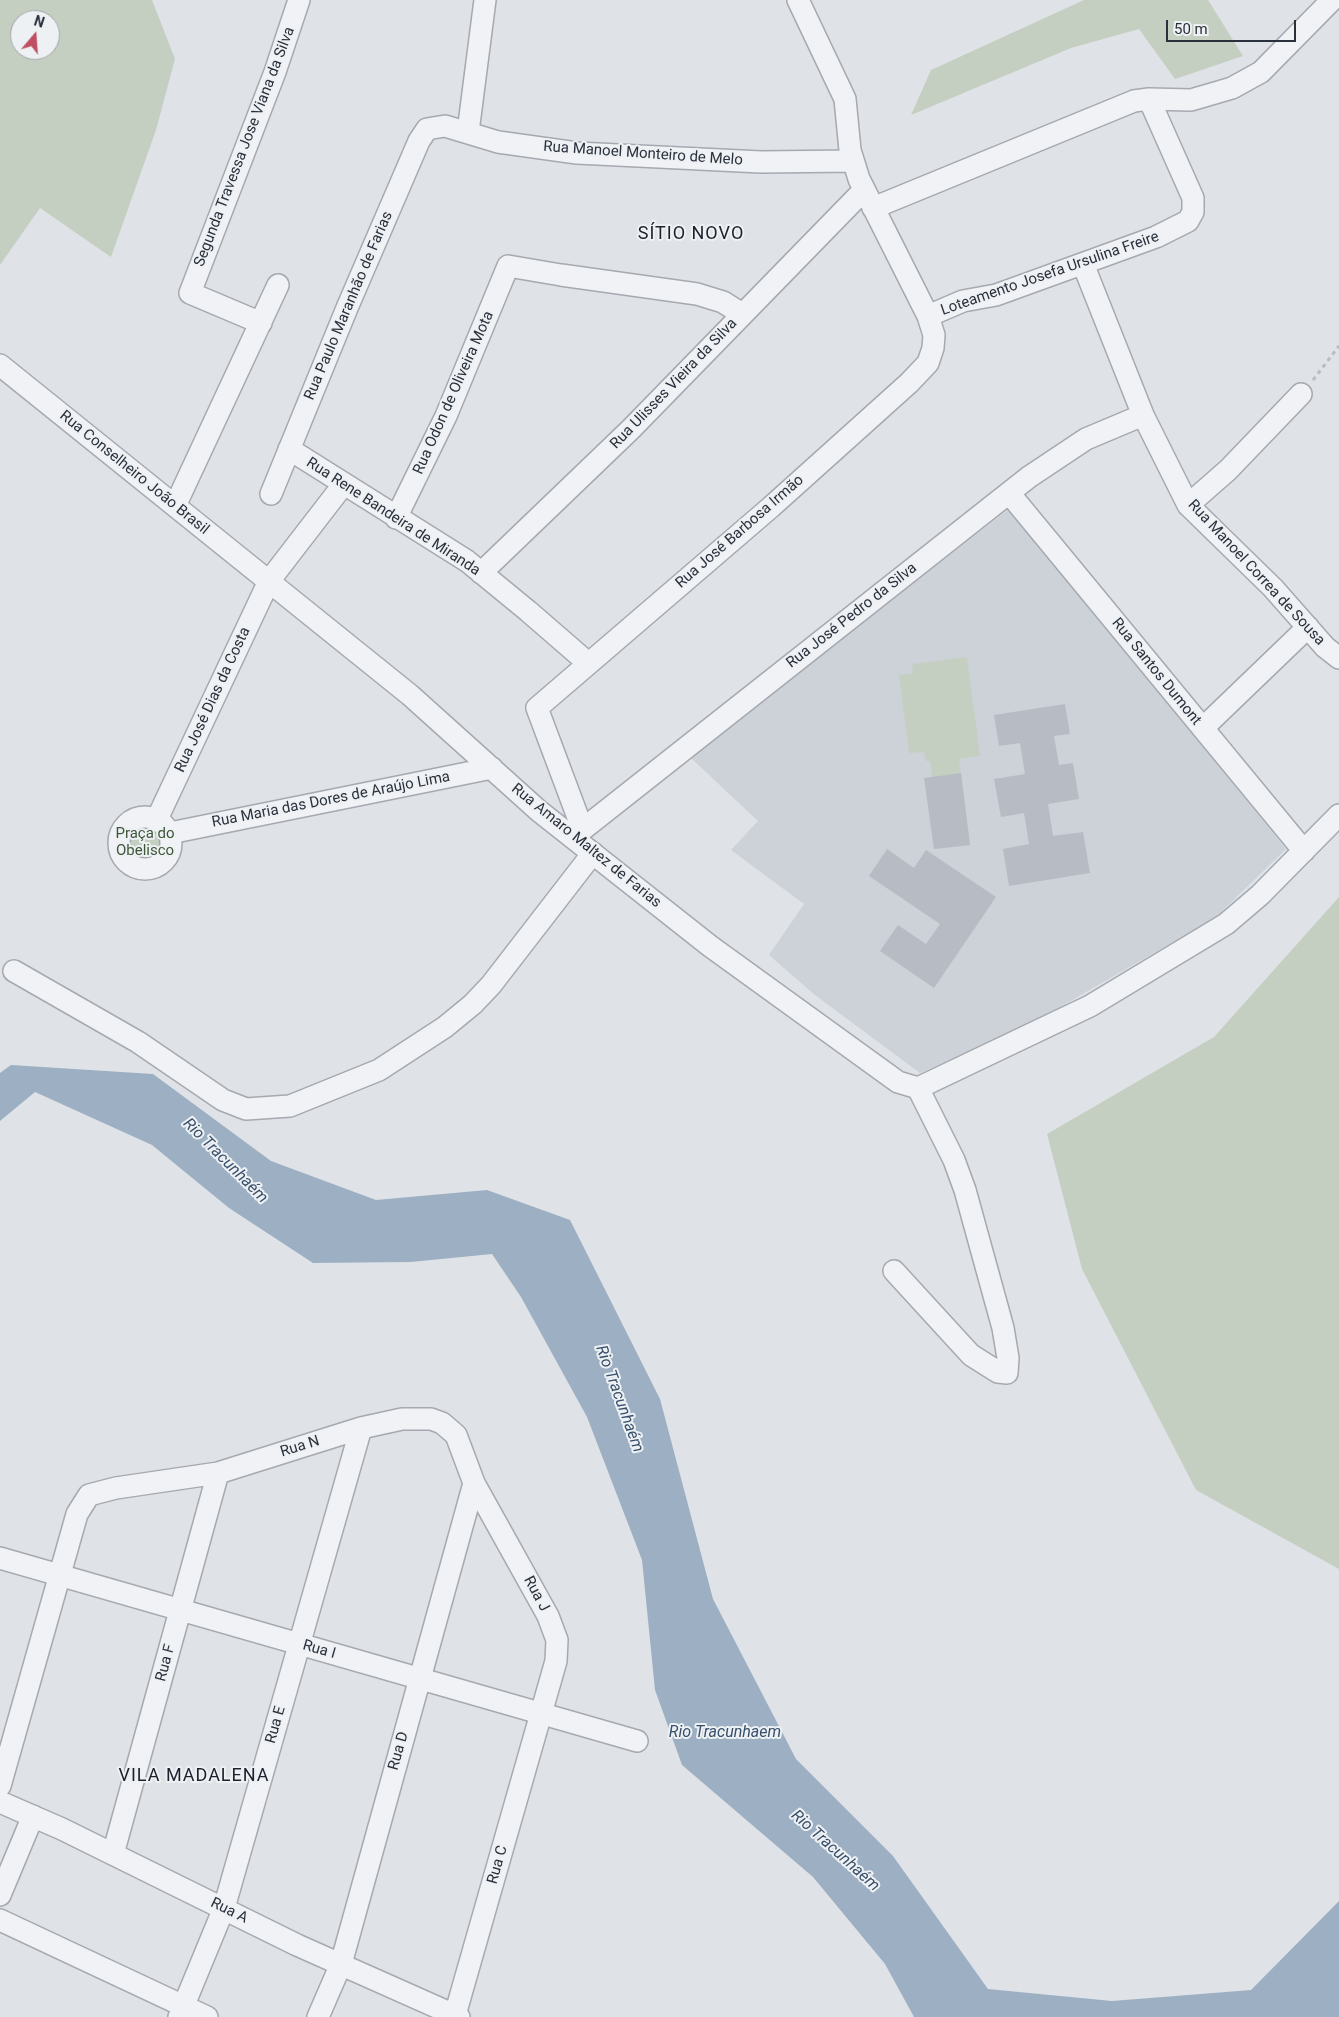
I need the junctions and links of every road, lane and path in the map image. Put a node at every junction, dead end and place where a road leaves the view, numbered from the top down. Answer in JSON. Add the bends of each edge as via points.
{"nodes":[{"id":1,"x":299,"y":0,"type":"edge"},
{"id":2,"x":485,"y":0,"type":"edge"},
{"id":3,"x":798,"y":0,"type":"edge"},
{"id":4,"x":1332,"y":0,"type":"edge"},
{"id":5,"x":1149,"y":99,"type":"junction"},
{"id":6,"x":437,"y":126,"type":"joint"},
{"id":7,"x":468,"y":132,"type":"junction"},
{"id":8,"x":862,"y":184,"type":"junction"},
{"id":9,"x":1083,"y":264,"type":"junction"},
{"id":10,"x":278,"y":285,"type":"dead end"},
{"id":11,"x":742,"y":314,"type":"junction"},
{"id":12,"x":928,"y":316,"type":"junction"},
{"id":13,"x":261,"y":323,"type":"junction"},
{"id":14,"x":1339,"y":346,"type":"edge"},
{"id":15,"x":0,"y":365,"type":"edge"},
{"id":16,"x":1301,"y":394,"type":"joint"},
{"id":17,"x":1143,"y":415,"type":"junction"},
{"id":18,"x":289,"y":449,"type":"junction"},
{"id":19,"x":343,"y":485,"type":"junction"},
{"id":20,"x":1009,"y":493,"type":"junction"},
{"id":21,"x":271,"y":494,"type":"dead end"},
{"id":22,"x":1188,"y":505,"type":"junction"},
{"id":23,"x":175,"y":506,"type":"junction"},
{"id":24,"x":396,"y":518,"type":"junction"},
{"id":25,"x":481,"y":573,"type":"junction"},
{"id":26,"x":268,"y":581,"type":"junction"},
{"id":27,"x":1308,"y":627,"type":"junction"},
{"id":28,"x":1339,"y":658,"type":"edge"},
{"id":29,"x":588,"y":663,"type":"junction"},
{"id":30,"x":1203,"y":728,"type":"junction"},
{"id":31,"x":492,"y":768,"type":"junction"},
{"id":32,"x":1339,"y":815,"type":"edge"},
{"id":33,"x":164,"y":826,"type":"joint"},
{"id":34,"x":577,"y":832,"type":"junction"},
{"id":35,"x":1304,"y":851,"type":"junction"},
{"id":36,"x":593,"y":854,"type":"junction"},
{"id":37,"x":14,"y":970,"type":"dead end"},
{"id":38,"x":918,"y":1088,"type":"junction"},
{"id":39,"x":894,"y":1271,"type":"dead end"},
{"id":40,"x":361,"y":1428,"type":"junction"},
{"id":41,"x":218,"y":1473,"type":"junction"},
{"id":42,"x":474,"y":1483,"type":"junction"},
{"id":43,"x":0,"y":1558,"type":"edge"},
{"id":44,"x":59,"y":1575,"type":"junction"},
{"id":45,"x":180,"y":1610,"type":"junction"},
{"id":46,"x":298,"y":1644,"type":"junction"},
{"id":47,"x":419,"y":1679,"type":"junction"},
{"id":48,"x":541,"y":1714,"type":"junction"},
{"id":49,"x":637,"y":1741,"type":"dead end"},
{"id":50,"x":0,"y":1786,"type":"edge"},
{"id":51,"x":0,"y":1802,"type":"edge"},
{"id":52,"x":33,"y":1816,"type":"junction"},
{"id":53,"x":113,"y":1854,"type":"junction"},
{"id":54,"x":0,"y":1895,"type":"edge"},
{"id":55,"x":224,"y":1908,"type":"junction"},
{"id":56,"x":0,"y":1920,"type":"edge"},
{"id":57,"x":341,"y":1964,"type":"junction"},
{"id":58,"x":181,"y":2011,"type":"edge"},
{"id":59,"x":457,"y":2016,"type":"edge"},
{"id":60,"x":207,"y":2017,"type":"edge"},
{"id":61,"x":318,"y":2017,"type":"edge"}],
"edges":[{"from":1,"to":13,"type":"street","name":"Segunda Travessa Jose Viana da Silva","via":[[275,72],[190,293]]},
{"from":2,"to":7,"type":"street"},
{"from":3,"to":8,"type":"street","via":[[845,99]]},
{"from":4,"to":5,"type":"street","via":[[1261,72],[1232,88],[1191,100]]},
{"from":5,"to":8,"type":"street"},
{"from":5,"to":9,"type":"street","name":"Loteamento Josefa Ursulina Freire","via":[[1193,198],[1193,212],[1188,221],[1178,228]]},
{"from":6,"to":7,"type":"street","name":"Rua Manoel Monteiro de Melo"},
{"from":6,"to":18,"type":"street","name":"Rua Paulo Maranhão de Farias","via":[[427,129],[419,141]]},
{"from":7,"to":8,"type":"street","name":"Rua Manoel Monteiro de Melo","via":[[498,142],[577,153],[761,162]]},
{"from":8,"to":11,"type":"street","name":"Rua Ulisses Vieira da Silva"},
{"from":8,"to":12,"type":"street"},
{"from":9,"to":12,"type":"street","name":"Loteamento Josefa Ursulina Freire","via":[[996,295],[963,301]]},
{"from":9,"to":17,"type":"street","name":"Rua Manoel Correa de Sousa"},
{"from":10,"to":13,"type":"street"},
{"from":11,"to":24,"type":"street","name":"Rua Odon de Oliveira Mota","via":[[723,302],[697,294],[508,266],[446,416]]},
{"from":11,"to":25,"type":"street","name":"Rua Ulisses Vieira da Silva","via":[[631,429]]},
{"from":12,"to":29,"type":"street","name":"Rua José Barbosa Irmão","via":[[934,335],[928,363],[909,383],[771,507]]},
{"from":13,"to":23,"type":"street"},
{"from":14,"to":16,"type":"path"},
{"from":15,"to":23,"type":"street","name":"Rua Conselheiro João Brasil"},
{"from":16,"to":22,"type":"street","via":[[1228,470]]},
{"from":17,"to":20,"type":"street","name":"Rua José Pedro da Silva","via":[[1086,439]]},
{"from":17,"to":22,"type":"street","name":"Rua Manoel Correa de Sousa"},
{"from":18,"to":19,"type":"street","name":"Rua Rene Bandeira de Miranda"},
{"from":18,"to":21,"type":"street","name":"Rua Paulo Maranhão de Farias"},
{"from":19,"to":24,"type":"street","name":"Rua Rene Bandeira de Miranda"},
{"from":19,"to":26,"type":"street","name":"Rua José Dias da Costa"},
{"from":20,"to":30,"type":"street","name":"Rua Santos Dumont"},
{"from":20,"to":34,"type":"street","name":"Rua José Pedro da Silva"},
{"from":22,"to":27,"type":"street","name":"Rua Manoel Correa de Sousa"},
{"from":23,"to":26,"type":"street","name":"Rua Conselheiro João Brasil"},
{"from":24,"to":25,"type":"street","name":"Rua Rene Bandeira de Miranda"},
{"from":25,"to":29,"type":"street","name":"Rua Rene Bandeira de Miranda"},
{"from":26,"to":31,"type":"street","name":"Rua Amaro Maltez de Farias","via":[[410,695]]},
{"from":26,"to":33,"type":"street","name":"Rua José Dias da Costa"},
{"from":27,"to":28,"type":"street","name":"Rua Manoel Correa de Sousa"},
{"from":27,"to":30,"type":"street"},
{"from":29,"to":34,"type":"street","name":"Rua José Barbosa Irmão","via":[[537,708]]},
{"from":30,"to":35,"type":"street","name":"Rua Santos Dumont"},
{"from":31,"to":33,"type":"street","name":"Rua Maria das Dores de Araújo Lima"},
{"from":31,"to":34,"type":"street","name":"Rua Amaro Maltez de Farias"},
{"from":32,"to":35,"type":"street"},
{"from":34,"to":36,"type":"street","name":"Rua Amaro Maltez de Farias"},
{"from":35,"to":38,"type":"street","via":[[1226,924],[1090,1006]]},
{"from":36,"to":37,"type":"street","via":[[473,1004],[445,1027],[379,1070],[290,1106],[246,1109],[223,1100],[138,1042]]},
{"from":36,"to":38,"type":"street","name":"Rua Amaro Maltez de Farias","via":[[710,946],[898,1082]]},
{"from":38,"to":39,"type":"street","via":[[954,1160],[965,1190],[1003,1328],[1007,1374],[971,1355]]},
{"from":40,"to":41,"type":"street","name":"Rua N"},
{"from":40,"to":42,"type":"street","name":"Rua N","via":[[417,1418],[431,1418],[442,1423],[456,1435]]},
{"from":40,"to":46,"type":"street","name":"Rua E"},
{"from":41,"to":44,"type":"street","name":"Rua N","via":[[108,1489],[90,1495],[77,1514]]},
{"from":41,"to":45,"type":"street","name":"Rua F"},
{"from":42,"to":47,"type":"street","name":"Rua D"},
{"from":42,"to":48,"type":"street","name":"Rua J","via":[[554,1627],[557,1651]]},
{"from":43,"to":44,"type":"street","name":"Rua I"},
{"from":44,"to":45,"type":"street","name":"Rua I"},
{"from":44,"to":50,"type":"street"},
{"from":45,"to":46,"type":"street","name":"Rua I"},
{"from":45,"to":53,"type":"street","name":"Rua F"},
{"from":46,"to":47,"type":"street","name":"Rua I"},
{"from":46,"to":55,"type":"street","name":"Rua E"},
{"from":47,"to":48,"type":"street","name":"Rua I"},
{"from":47,"to":57,"type":"street","name":"Rua D"},
{"from":48,"to":49,"type":"street","name":"Rua I"},
{"from":48,"to":59,"type":"street","name":"Rua C"},
{"from":51,"to":52,"type":"street","name":"Rua A"},
{"from":52,"to":53,"type":"street","name":"Rua A"},
{"from":52,"to":54,"type":"street"},
{"from":53,"to":55,"type":"street","name":"Rua A"},
{"from":55,"to":57,"type":"street","name":"Rua A"},
{"from":55,"to":58,"type":"street","name":"Rua E"},
{"from":56,"to":58,"type":"street"},
{"from":57,"to":59,"type":"street","name":"Rua A"},
{"from":57,"to":61,"type":"street","name":"Rua D"},
{"from":58,"to":60,"type":"street"}]}
